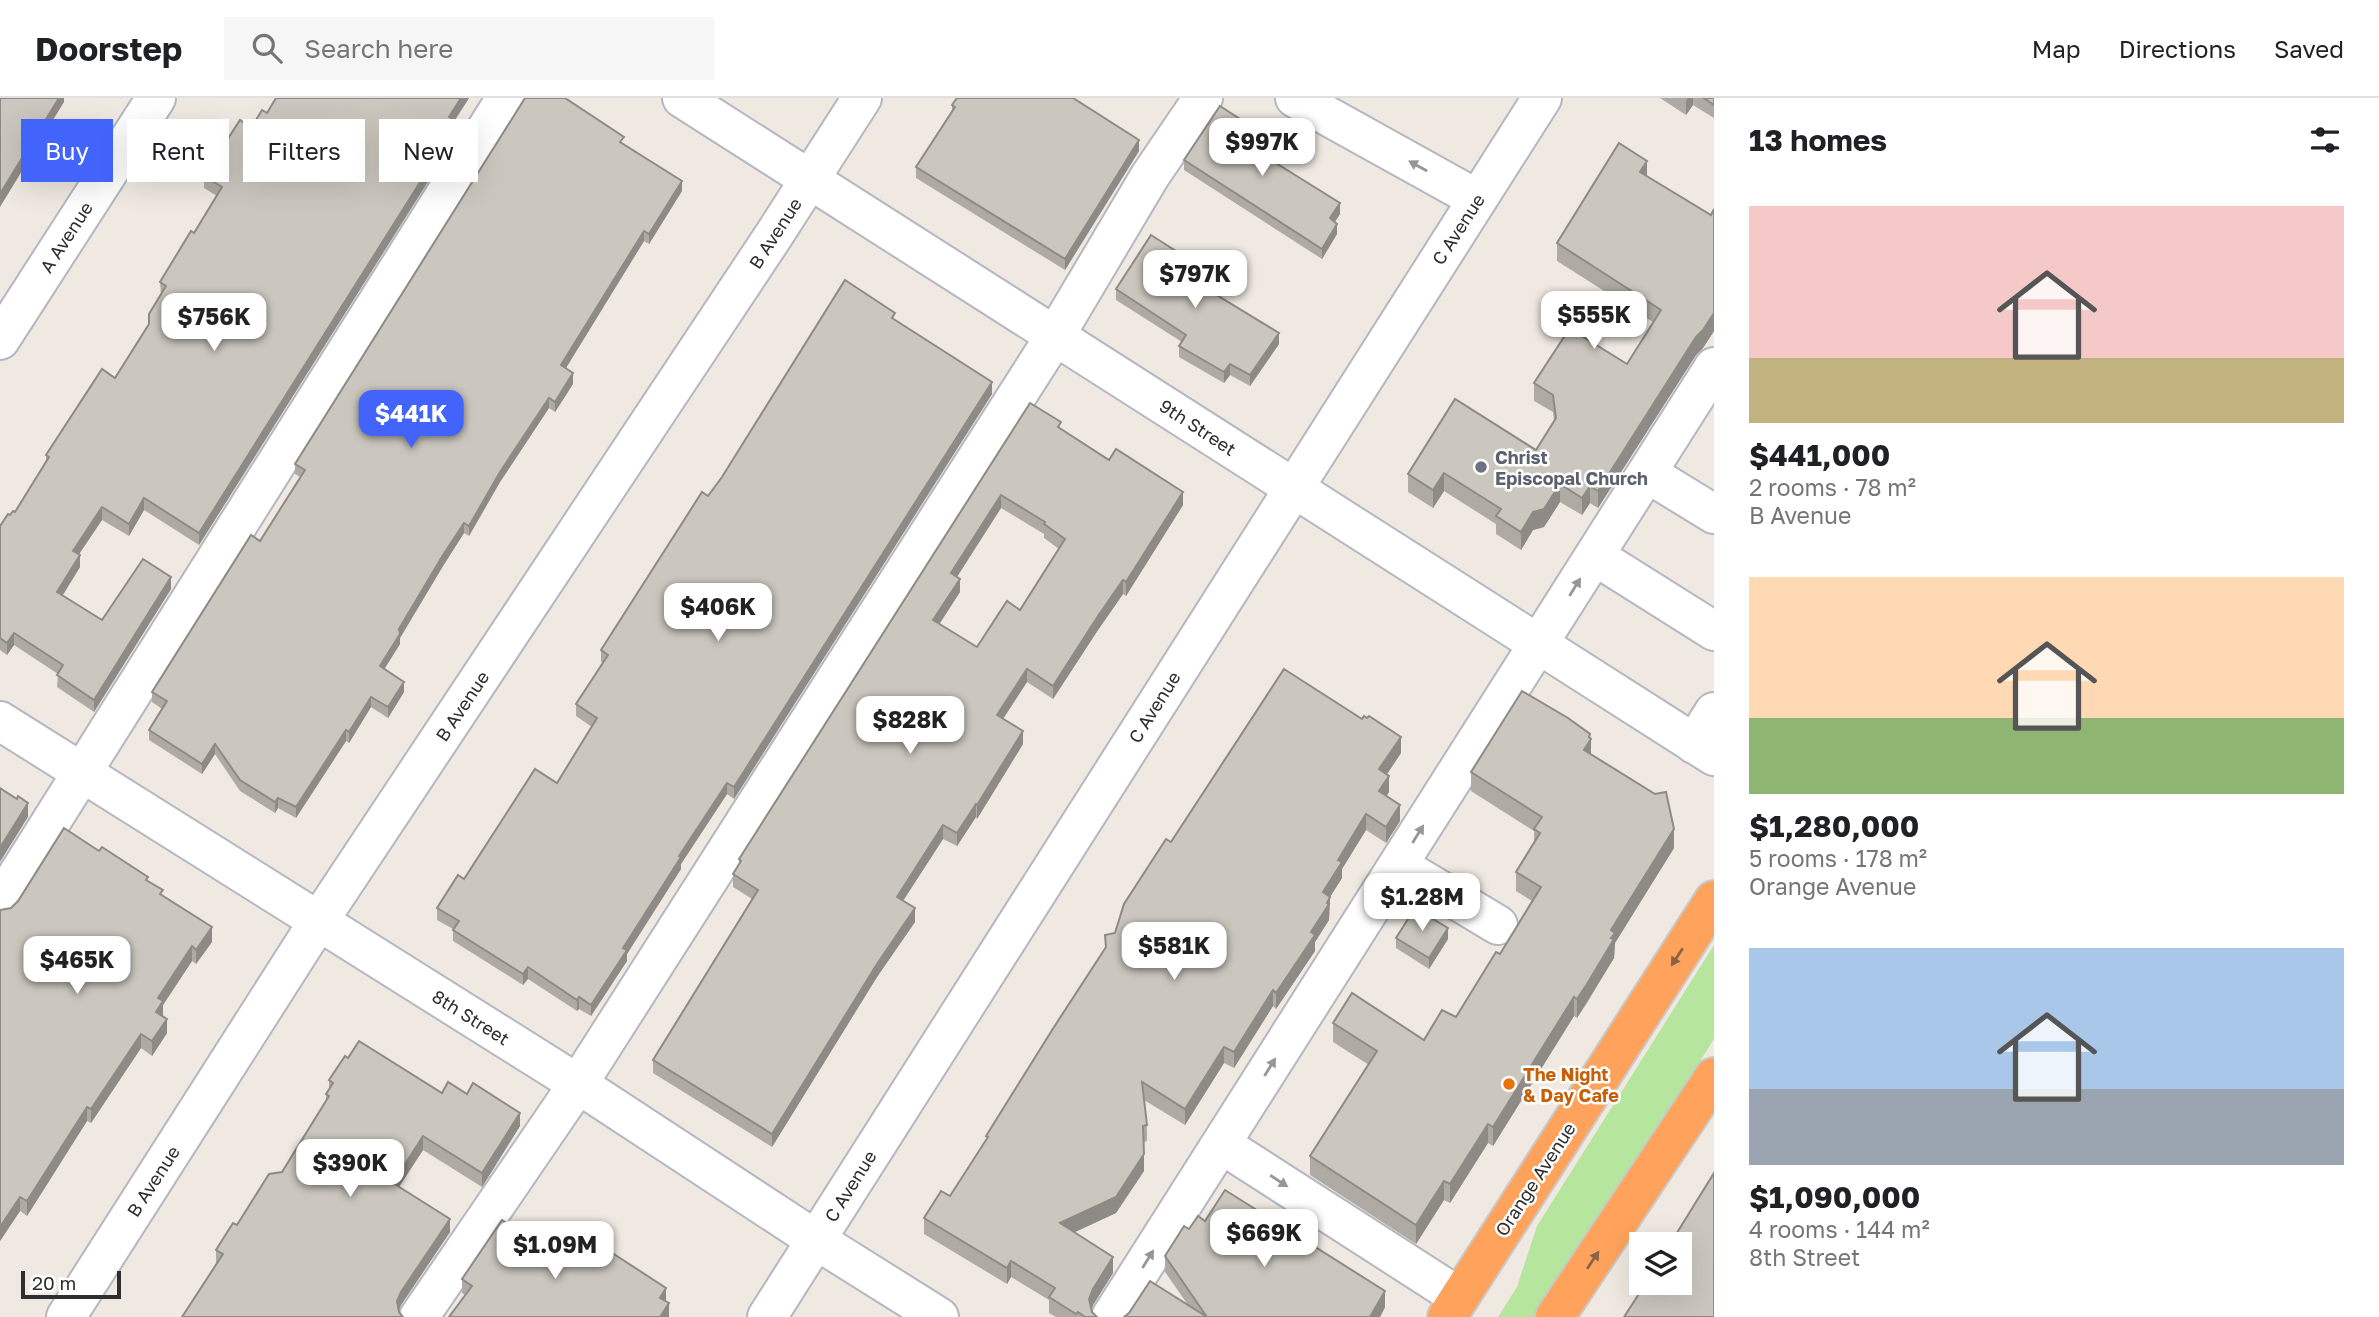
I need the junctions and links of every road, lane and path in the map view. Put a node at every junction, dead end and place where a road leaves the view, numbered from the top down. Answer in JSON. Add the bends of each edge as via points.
{"nodes":[{"id":1,"x":156,"y":98,"type":"edge"},
{"id":2,"x":506,"y":98,"type":"edge"},
{"id":3,"x":682,"y":98,"type":"edge"},
{"id":4,"x":862,"y":98,"type":"edge"},
{"id":5,"x":1203,"y":98,"type":"edge"},
{"id":6,"x":1295,"y":98,"type":"edge"},
{"id":7,"x":1542,"y":98,"type":"edge"},
{"id":8,"x":811,"y":180,"type":"junction"},
{"id":9,"x":1478,"y":199,"type":"junction"},
{"id":10,"x":1055,"y":336,"type":"junction"},
{"id":11,"x":0,"y":340,"type":"edge"},
{"id":12,"x":1714,"y":367,"type":"edge"},
{"id":13,"x":1647,"y":473,"type":"junction"},
{"id":14,"x":1294,"y":488,"type":"junction"},
{"id":15,"x":1714,"y":514,"type":"edge"},
{"id":16,"x":1595,"y":556,"type":"junction"},
{"id":17,"x":1714,"y":631,"type":"edge"},
{"id":18,"x":1538,"y":645,"type":"junction"},
{"id":19,"x":1714,"y":712,"type":"edge"},
{"id":20,"x":0,"y":721,"type":"edge"},
{"id":21,"x":1704,"y":750,"type":"edge"},
{"id":22,"x":83,"y":774,"type":"junction"},
{"id":23,"x":1398,"y":865,"type":"junction"},
{"id":24,"x":1714,"y":900,"type":"edge"},
{"id":25,"x":0,"y":902,"type":"edge"},
{"id":26,"x":318,"y":922,"type":"junction"},
{"id":27,"x":1498,"y":925,"type":"dead end"},
{"id":28,"x":1714,"y":1077,"type":"edge"},
{"id":29,"x":578,"y":1084,"type":"junction"},
{"id":30,"x":1221,"y":1144,"type":"junction"},
{"id":31,"x":816,"y":1240,"type":"junction"},
{"id":32,"x":1453,"y":1307,"type":"edge"},
{"id":33,"x":66,"y":1317,"type":"edge"},
{"id":34,"x":419,"y":1317,"type":"edge"},
{"id":35,"x":767,"y":1317,"type":"edge"},
{"id":36,"x":939,"y":1317,"type":"edge"},
{"id":37,"x":1111,"y":1317,"type":"edge"},
{"id":38,"x":1555,"y":1317,"type":"edge"}],
"edges":[{"from":1,"to":11,"type":"street","name":"A Avenue"},
{"from":2,"to":22,"type":"street"},
{"from":3,"to":8,"type":"street","name":"9th Street"},
{"from":4,"to":8,"type":"street","name":"B Avenue"},
{"from":5,"to":10,"type":"street","via":[[1150,176]]},
{"from":9,"to":6,"type":"street","one_way":true},
{"from":7,"to":9,"type":"street","name":"C Avenue"},
{"from":8,"to":10,"type":"street","name":"9th Street"},
{"from":8,"to":26,"type":"street","name":"B Avenue"},
{"from":9,"to":14,"type":"street","name":"C Avenue"},
{"from":10,"to":14,"type":"street","name":"9th Street"},
{"from":10,"to":29,"type":"street"},
{"from":12,"to":13,"type":"street"},
{"from":13,"to":15,"type":"street"},
{"from":13,"to":16,"type":"street"},
{"from":14,"to":18,"type":"street","name":"9th Street"},
{"from":14,"to":31,"type":"street","name":"C Avenue"},
{"from":16,"to":17,"type":"street"},
{"from":18,"to":16,"type":"street","one_way":true},
{"from":18,"to":21,"type":"street","name":"9th Street"},
{"from":23,"to":18,"type":"street","one_way":true},
{"from":19,"to":21,"type":"street"},
{"from":20,"to":22,"type":"street","name":"8th Street"},
{"from":22,"to":25,"type":"street"},
{"from":22,"to":26,"type":"street","name":"8th Street"},
{"from":23,"to":27,"type":"street"},
{"from":30,"to":23,"type":"street","one_way":true},
{"from":24,"to":32,"type":"highway","name":"Orange Avenue","one_way":true},
{"from":26,"to":29,"type":"street","name":"8th Street"},
{"from":26,"to":33,"type":"street","name":"B Avenue"},
{"from":38,"to":28,"type":"highway","one_way":true},
{"from":29,"to":31,"type":"street","name":"8th Street"},
{"from":29,"to":34,"type":"street"},
{"from":30,"to":32,"type":"street","one_way":true},
{"from":37,"to":30,"type":"street","one_way":true},
{"from":31,"to":35,"type":"street","name":"C Avenue"},
{"from":31,"to":36,"type":"street","name":"8th Street"}]}
